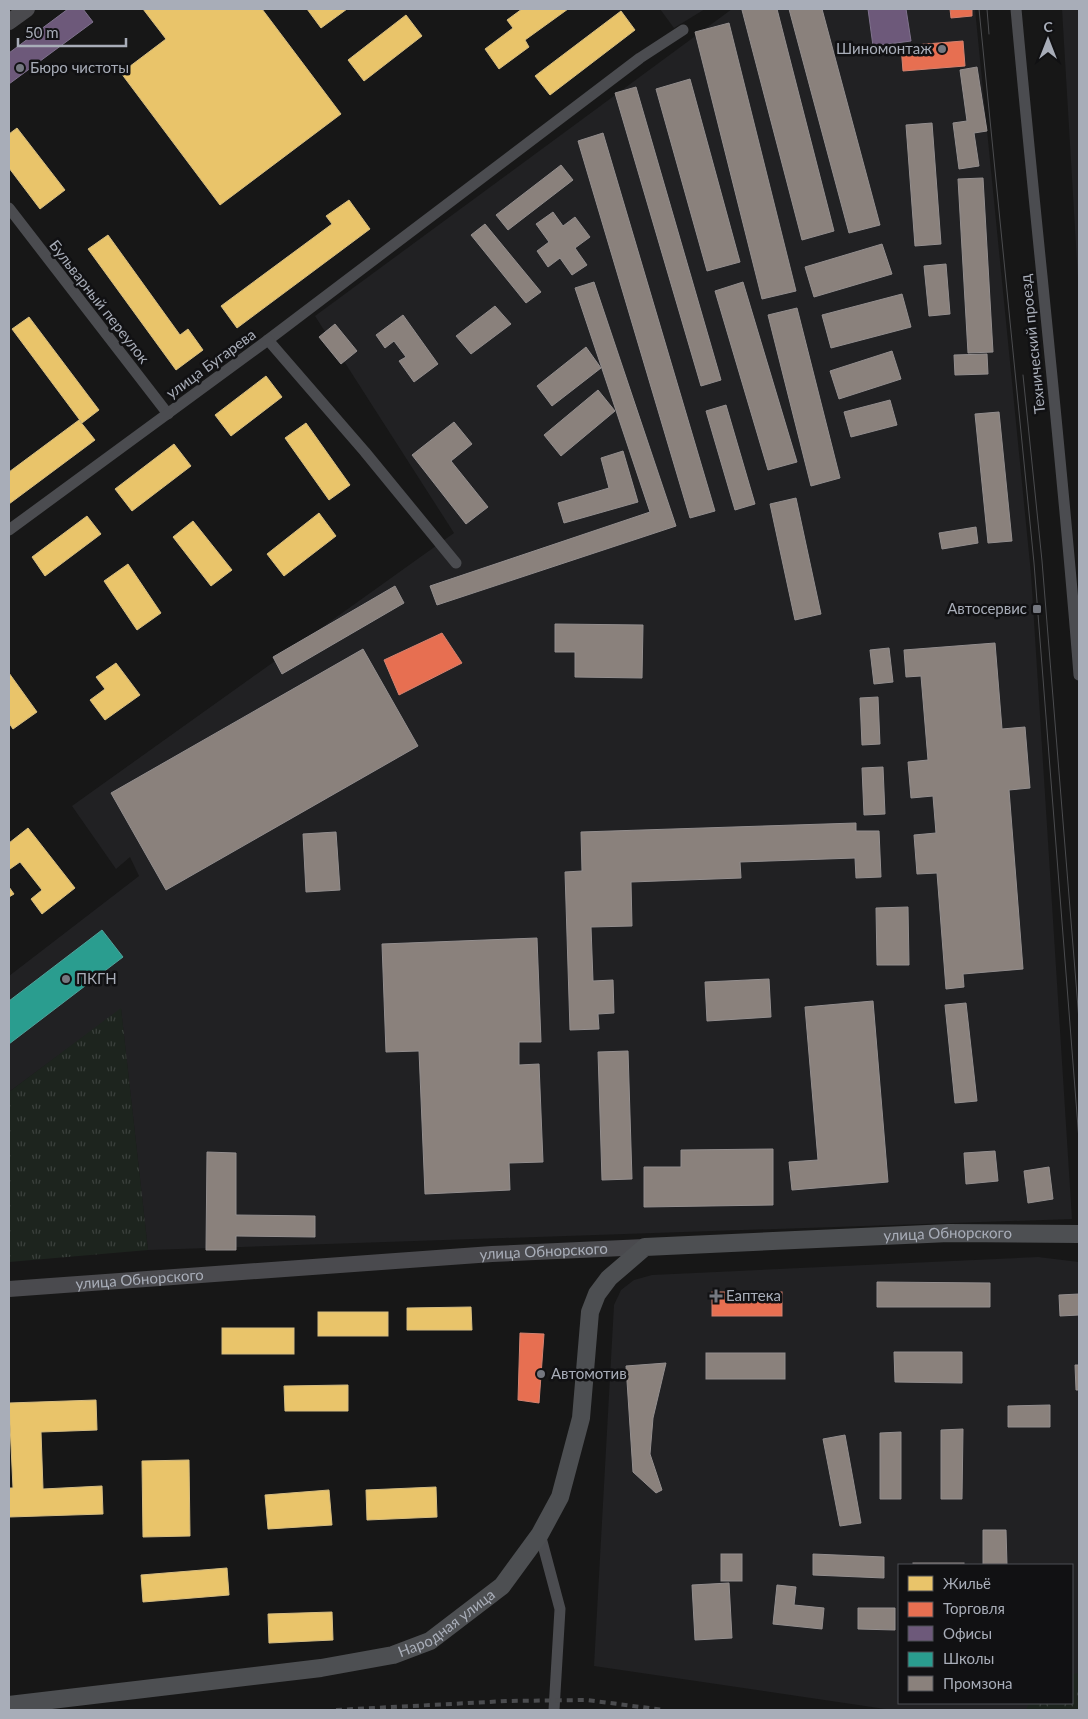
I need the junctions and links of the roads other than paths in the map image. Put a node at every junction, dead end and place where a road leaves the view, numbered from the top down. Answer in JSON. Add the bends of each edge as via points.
{"nodes":[{"id":1,"x":28,"y":9,"type":"edge"},
{"id":2,"x":1016,"y":9,"type":"edge"},
{"id":3,"x":9,"y":22,"type":"edge"},
{"id":4,"x":683,"y":30,"type":"dead end"},
{"id":5,"x":9,"y":208,"type":"edge"},
{"id":6,"x":268,"y":340,"type":"junction"},
{"id":7,"x":168,"y":414,"type":"junction"},
{"id":8,"x":9,"y":530,"type":"edge"},
{"id":9,"x":456,"y":563,"type":"dead end"},
{"id":10,"x":1079,"y":675,"type":"edge"},
{"id":11,"x":1079,"y":1234,"type":"edge"},
{"id":12,"x":645,"y":1247,"type":"junction"},
{"id":13,"x":9,"y":1289,"type":"edge"},
{"id":14,"x":540,"y":1534,"type":"junction"},
{"id":15,"x":9,"y":1705,"type":"edge"},
{"id":16,"x":554,"y":1710,"type":"edge"}],
"edges":[{"from":1,"to":3,"type":"main road"},
{"from":2,"to":10,"type":"street","name":"Технический проезд","via":[[1070,552]]},
{"from":4,"to":6,"type":"street","via":[[640,58]]},
{"from":5,"to":7,"type":"street","name":"Бульварный переулок"},
{"from":6,"to":7,"type":"street","name":"улица Бугарева"},
{"from":6,"to":9,"type":"street","name":"улица Бугарева"},
{"from":7,"to":8,"type":"street","name":"улица Бугарева"},
{"from":11,"to":12,"type":"main road","name":"улица Обнорского","via":[[949,1232]]},
{"from":12,"to":13,"type":"main road","name":"улица Обнорского","via":[[492,1254]]},
{"from":12,"to":14,"type":"main road","name":"Народная улица","via":[[609,1278],[597,1294],[590,1312],[581,1418],[560,1497]]},
{"from":14,"to":15,"type":"main road","name":"Народная улица","via":[[502,1586],[430,1641],[393,1656],[321,1668]]},
{"from":14,"to":16,"type":"street","via":[[560,1609]]}]}
